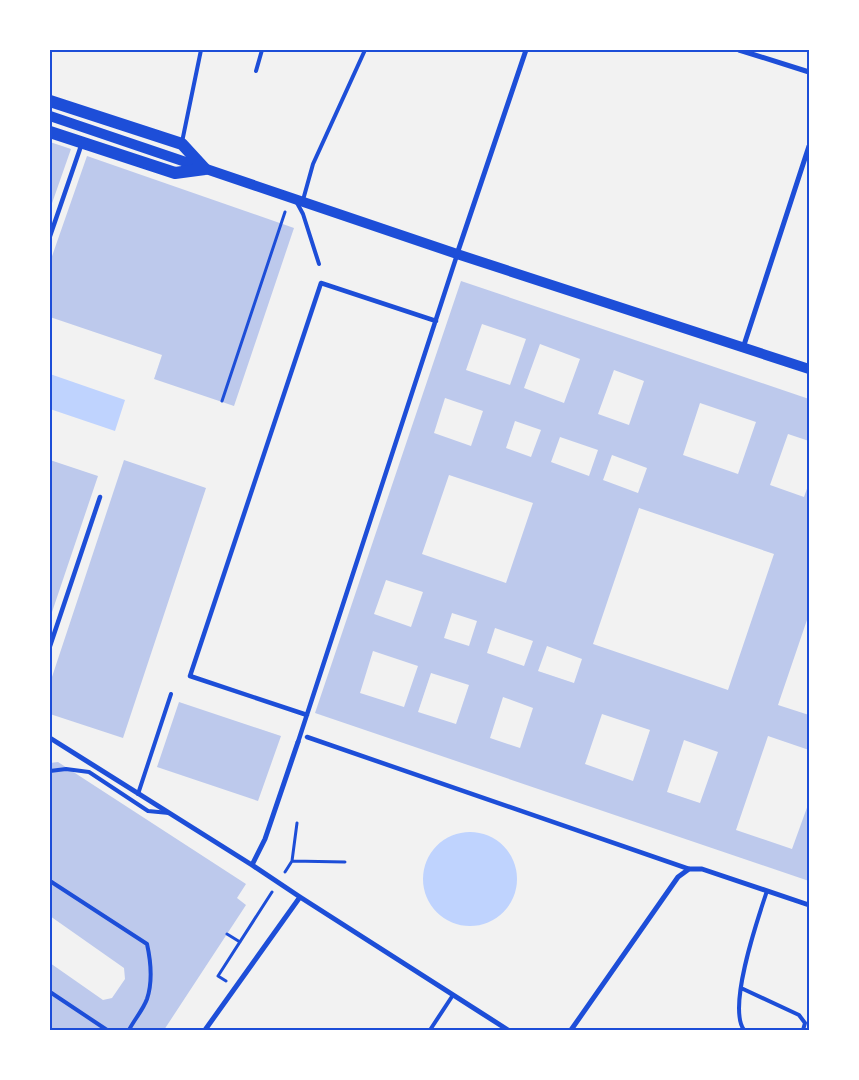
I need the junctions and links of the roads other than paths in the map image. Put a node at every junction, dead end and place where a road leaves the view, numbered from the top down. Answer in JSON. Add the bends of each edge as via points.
{"nodes":[{"id":1,"x":201,"y":50,"type":"edge"},
{"id":2,"x":262,"y":50,"type":"edge"},
{"id":3,"x":365,"y":50,"type":"edge"},
{"id":4,"x":526,"y":50,"type":"edge"},
{"id":5,"x":739,"y":50,"type":"edge"},
{"id":6,"x":256,"y":71,"type":"dead end"},
{"id":7,"x":809,"y":72,"type":"edge"},
{"id":8,"x":50,"y":101,"type":"edge"},
{"id":9,"x":50,"y":116,"type":"edge"},
{"id":10,"x":50,"y":132,"type":"edge"},
{"id":11,"x":82,"y":143,"type":"junction"},
{"id":12,"x":182,"y":144,"type":"junction"},
{"id":13,"x":809,"y":146,"type":"edge"},
{"id":14,"x":205,"y":169,"type":"junction"},
{"id":15,"x":299,"y":200,"type":"junction"},
{"id":16,"x":50,"y":236,"type":"edge"},
{"id":17,"x":458,"y":254,"type":"junction"},
{"id":18,"x":319,"y":264,"type":"dead end"},
{"id":19,"x":436,"y":322,"type":"junction"},
{"id":20,"x":743,"y":348,"type":"junction"},
{"id":21,"x":809,"y":369,"type":"edge"},
{"id":22,"x":100,"y":497,"type":"dead end"},
{"id":23,"x":50,"y":646,"type":"edge"},
{"id":24,"x":171,"y":694,"type":"dead end"},
{"id":25,"x":307,"y":715,"type":"junction"},
{"id":26,"x":307,"y":737,"type":"dead end"},
{"id":27,"x":50,"y":738,"type":"edge"},
{"id":28,"x":298,"y":742,"type":"joint"},
{"id":29,"x":50,"y":772,"type":"edge"},
{"id":30,"x":138,"y":794,"type":"junction"},
{"id":31,"x":169,"y":813,"type":"junction"},
{"id":32,"x":252,"y":865,"type":"junction"},
{"id":33,"x":689,"y":870,"type":"junction"},
{"id":34,"x":50,"y":881,"type":"edge"},
{"id":35,"x":767,"y":891,"type":"junction"},
{"id":36,"x":300,"y":897,"type":"junction"},
{"id":37,"x":809,"y":905,"type":"edge"},
{"id":38,"x":740,"y":988,"type":"junction"},
{"id":39,"x":50,"y":992,"type":"edge"},
{"id":40,"x":453,"y":995,"type":"junction"},
{"id":41,"x":107,"y":1030,"type":"edge"},
{"id":42,"x":129,"y":1030,"type":"edge"},
{"id":43,"x":205,"y":1030,"type":"edge"},
{"id":44,"x":430,"y":1030,"type":"edge"},
{"id":45,"x":508,"y":1030,"type":"edge"},
{"id":46,"x":572,"y":1030,"type":"edge"},
{"id":47,"x":744,"y":1030,"type":"edge"},
{"id":48,"x":803,"y":1030,"type":"edge"}],
"edges":[{"from":1,"to":12,"type":"lane"},
{"from":2,"to":6,"type":"lane"},
{"from":3,"to":15,"type":"lane"},
{"from":4,"to":17,"type":"street"},
{"from":5,"to":7,"type":"street"},
{"from":8,"to":12,"type":"main road"},
{"from":9,"to":14,"type":"main road"},
{"from":10,"to":11,"type":"main road"},
{"from":11,"to":14,"type":"main road","via":[[175,173]]},
{"from":11,"to":16,"type":"street"},
{"from":12,"to":14,"type":"main road"},
{"from":13,"to":20,"type":"street"},
{"from":14,"to":15,"type":"main road"},
{"from":15,"to":17,"type":"main road"},
{"from":15,"to":18,"type":"lane"},
{"from":17,"to":19,"type":"street"},
{"from":17,"to":20,"type":"main road"},
{"from":19,"to":25,"type":"street"},
{"from":19,"to":25,"type":"street","via":[[321,283],[190,676]]},
{"from":20,"to":21,"type":"main road"},
{"from":22,"to":23,"type":"street"},
{"from":24,"to":30,"type":"lane"},
{"from":25,"to":28,"type":"street"},
{"from":26,"to":33,"type":"street"},
{"from":27,"to":30,"type":"street"},
{"from":28,"to":32,"type":"street","via":[[265,839]]},
{"from":29,"to":31,"type":"lane","via":[[66,769],[89,772],[148,811]]},
{"from":30,"to":31,"type":"street"},
{"from":31,"to":32,"type":"street"},
{"from":32,"to":36,"type":"street"},
{"from":33,"to":35,"type":"street","via":[[702,869]]},
{"from":33,"to":46,"type":"street","via":[[678,877]]},
{"from":34,"to":42,"type":"lane","via":[[147,944],[151,977],[147,1000]]},
{"from":35,"to":37,"type":"street"},
{"from":35,"to":38,"type":"lane","via":[[750,941]]},
{"from":36,"to":40,"type":"street"},
{"from":36,"to":43,"type":"street"},
{"from":38,"to":47,"type":"lane","via":[[740,1019]]},
{"from":38,"to":48,"type":"lane","via":[[800,1015],[805,1023]]},
{"from":39,"to":41,"type":"lane"},
{"from":40,"to":44,"type":"lane"},
{"from":40,"to":45,"type":"street"}]}
